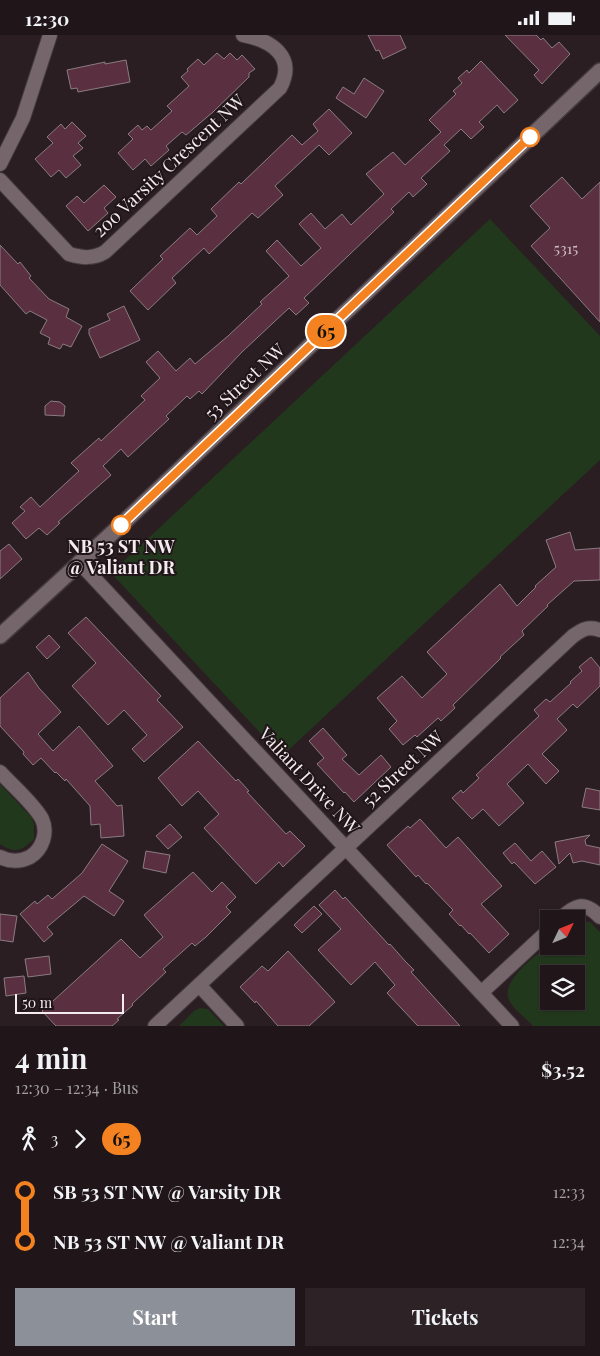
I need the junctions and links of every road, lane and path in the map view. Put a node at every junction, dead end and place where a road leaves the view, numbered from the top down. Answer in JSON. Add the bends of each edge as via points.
{"nodes":[{"id":1,"x":50,"y":35,"type":"edge"},
{"id":2,"x":243,"y":35,"type":"edge"},
{"id":3,"x":600,"y":71,"type":"edge"},
{"id":4,"x":0,"y":164,"type":"edge"},
{"id":5,"x":0,"y":180,"type":"edge"},
{"id":6,"x":79,"y":562,"type":"junction"},
{"id":7,"x":596,"y":628,"type":"edge"},
{"id":8,"x":0,"y":636,"type":"edge"},
{"id":9,"x":0,"y":772,"type":"edge"},
{"id":10,"x":346,"y":848,"type":"junction"},
{"id":11,"x":0,"y":857,"type":"edge"},
{"id":12,"x":570,"y":910,"type":"edge"},
{"id":13,"x":600,"y":917,"type":"edge"},
{"id":14,"x":540,"y":938,"type":"edge"},
{"id":15,"x":199,"y":985,"type":"junction"},
{"id":16,"x":481,"y":993,"type":"junction"},
{"id":17,"x":155,"y":1026,"type":"edge"},
{"id":18,"x":237,"y":1026,"type":"edge"},
{"id":19,"x":512,"y":1026,"type":"edge"}],
"edges":[{"from":1,"to":4,"type":"street","via":[[24,118]]},
{"from":2,"to":5,"type":"street","name":"200 Varsity Crescent NW","via":[[263,40],[279,51],[286,71],[280,88],[105,253],[91,257],[70,253]]},
{"from":3,"to":6,"type":"street","name":"53 Street NW"},
{"from":6,"to":8,"type":"street","name":"53 Street NW"},
{"from":6,"to":10,"type":"street","name":"Valiant Drive NW"},
{"from":7,"to":10,"type":"street","name":"52 Street NW","via":[[583,629],[573,636]]},
{"from":9,"to":11,"type":"street","via":[[38,812],[44,826],[40,848],[29,857],[16,861]]},
{"from":10,"to":15,"type":"street","name":"52 Street NW"},
{"from":10,"to":16,"type":"street","name":"Valiant Drive NW"},
{"from":12,"to":13,"type":"street","via":[[585,905]]},
{"from":14,"to":16,"type":"street"},
{"from":15,"to":17,"type":"street","name":"52 Street NW"},
{"from":15,"to":18,"type":"street"},
{"from":16,"to":19,"type":"street","name":"Valiant Drive NW"}]}
